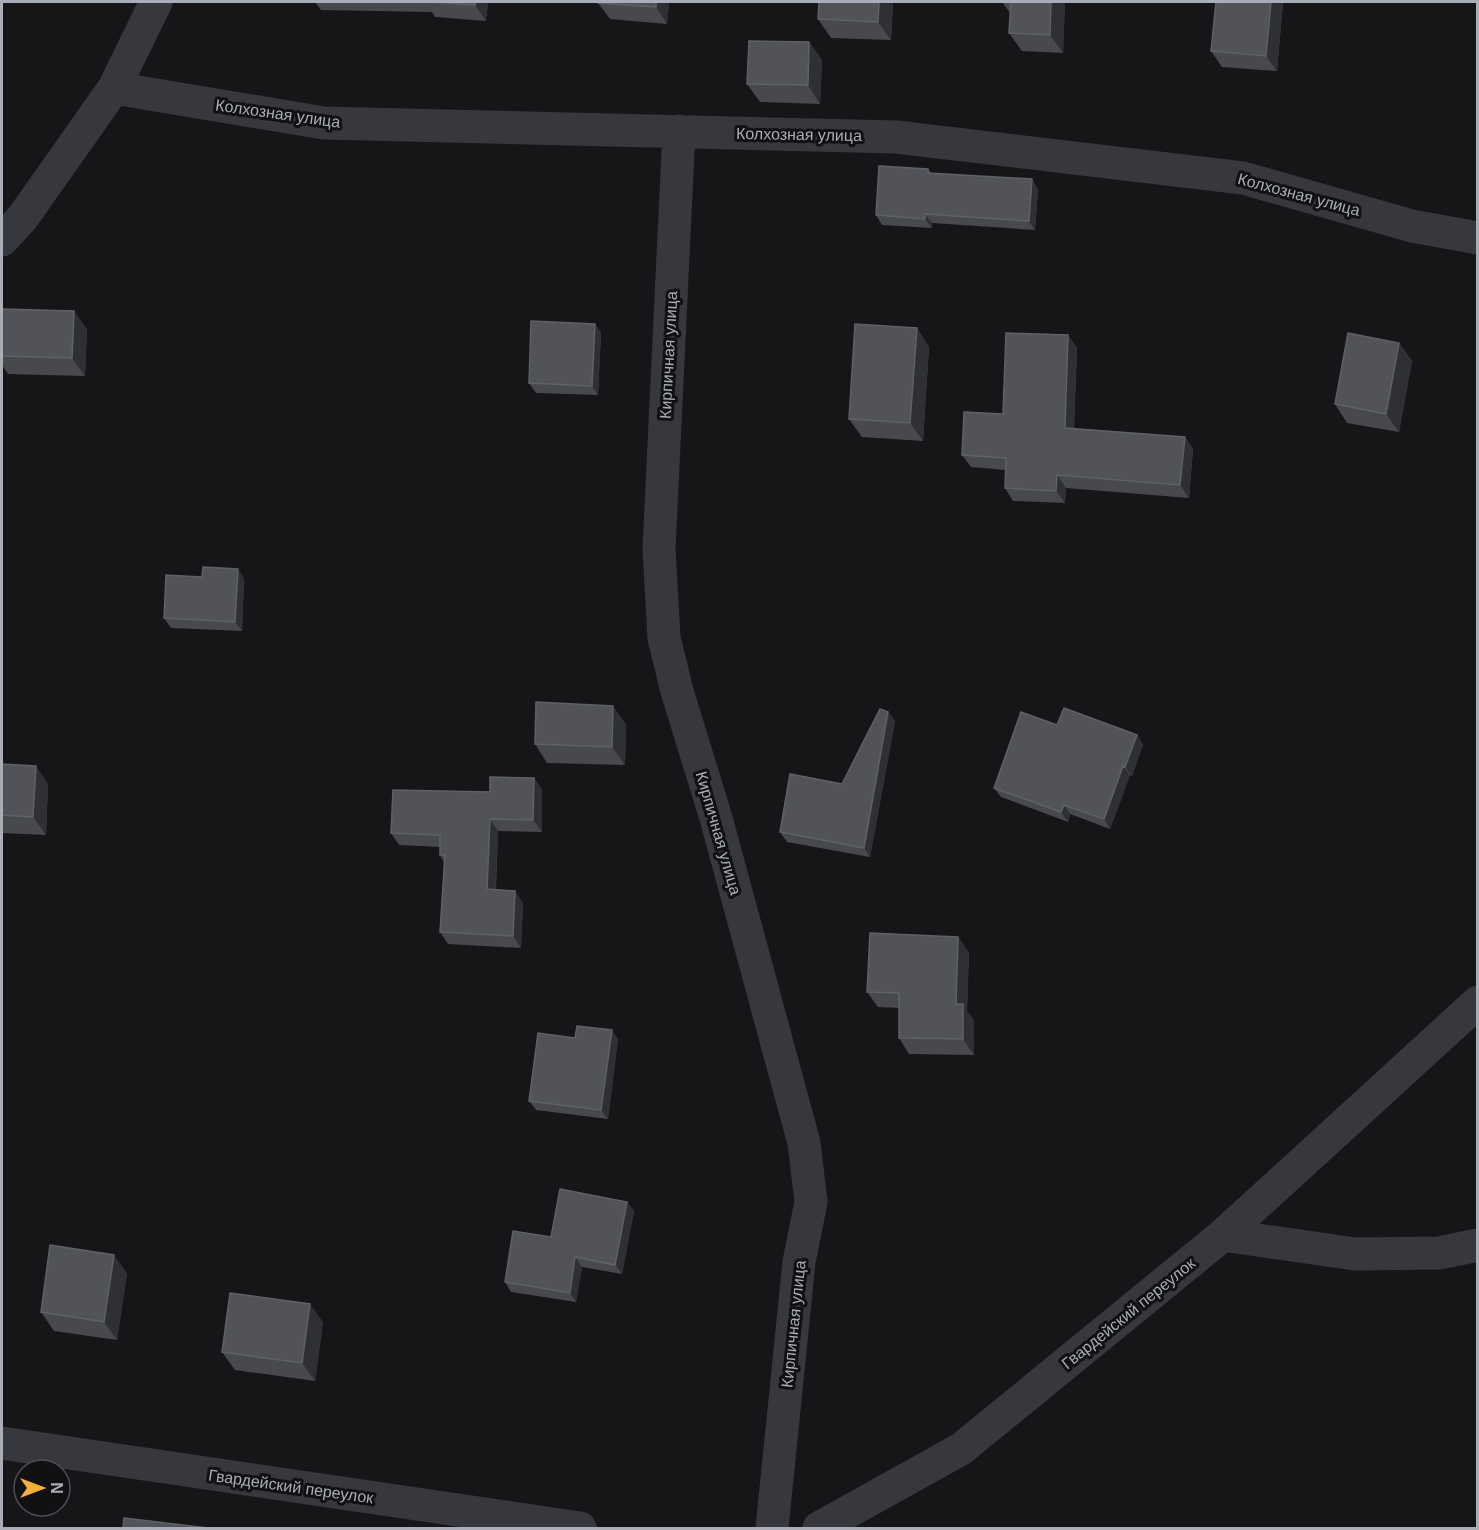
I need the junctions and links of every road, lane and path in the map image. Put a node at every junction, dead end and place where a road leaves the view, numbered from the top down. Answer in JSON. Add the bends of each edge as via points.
{"nodes":[{"id":1,"x":156,"y":2,"type":"edge"},
{"id":2,"x":114,"y":88,"type":"junction"},
{"id":3,"x":679,"y":131,"type":"junction"},
{"id":4,"x":1478,"y":238,"type":"edge"},
{"id":5,"x":2,"y":240,"type":"edge"},
{"id":6,"x":1478,"y":1002,"type":"edge"},
{"id":7,"x":1223,"y":1235,"type":"junction"},
{"id":8,"x":1478,"y":1245,"type":"edge"},
{"id":9,"x":2,"y":1443,"type":"edge"},
{"id":10,"x":580,"y":1528,"type":"edge"},
{"id":11,"x":772,"y":1528,"type":"edge"},
{"id":12,"x":819,"y":1528,"type":"edge"}],
"edges":[{"from":1,"to":2,"type":"street"},
{"from":2,"to":3,"type":"street","name":"Колхозная улица","via":[[324,123]]},
{"from":2,"to":5,"type":"street","via":[[23,217]]},
{"from":3,"to":4,"type":"street","name":"Колхозная улица","via":[[896,137],[1243,178],[1412,225]]},
{"from":3,"to":11,"type":"street","name":"Кирпичная улица","via":[[658,549],[664,638],[804,1143],[811,1202],[799,1262]]},
{"from":6,"to":7,"type":"street","name":"Гвардейский переулок"},
{"from":7,"to":8,"type":"street","via":[[1355,1254],[1439,1253]]},
{"from":7,"to":12,"type":"street","name":"Гвардейский переулок","via":[[961,1449]]},
{"from":9,"to":10,"type":"street","name":"Гвардейский переулок"}]}
